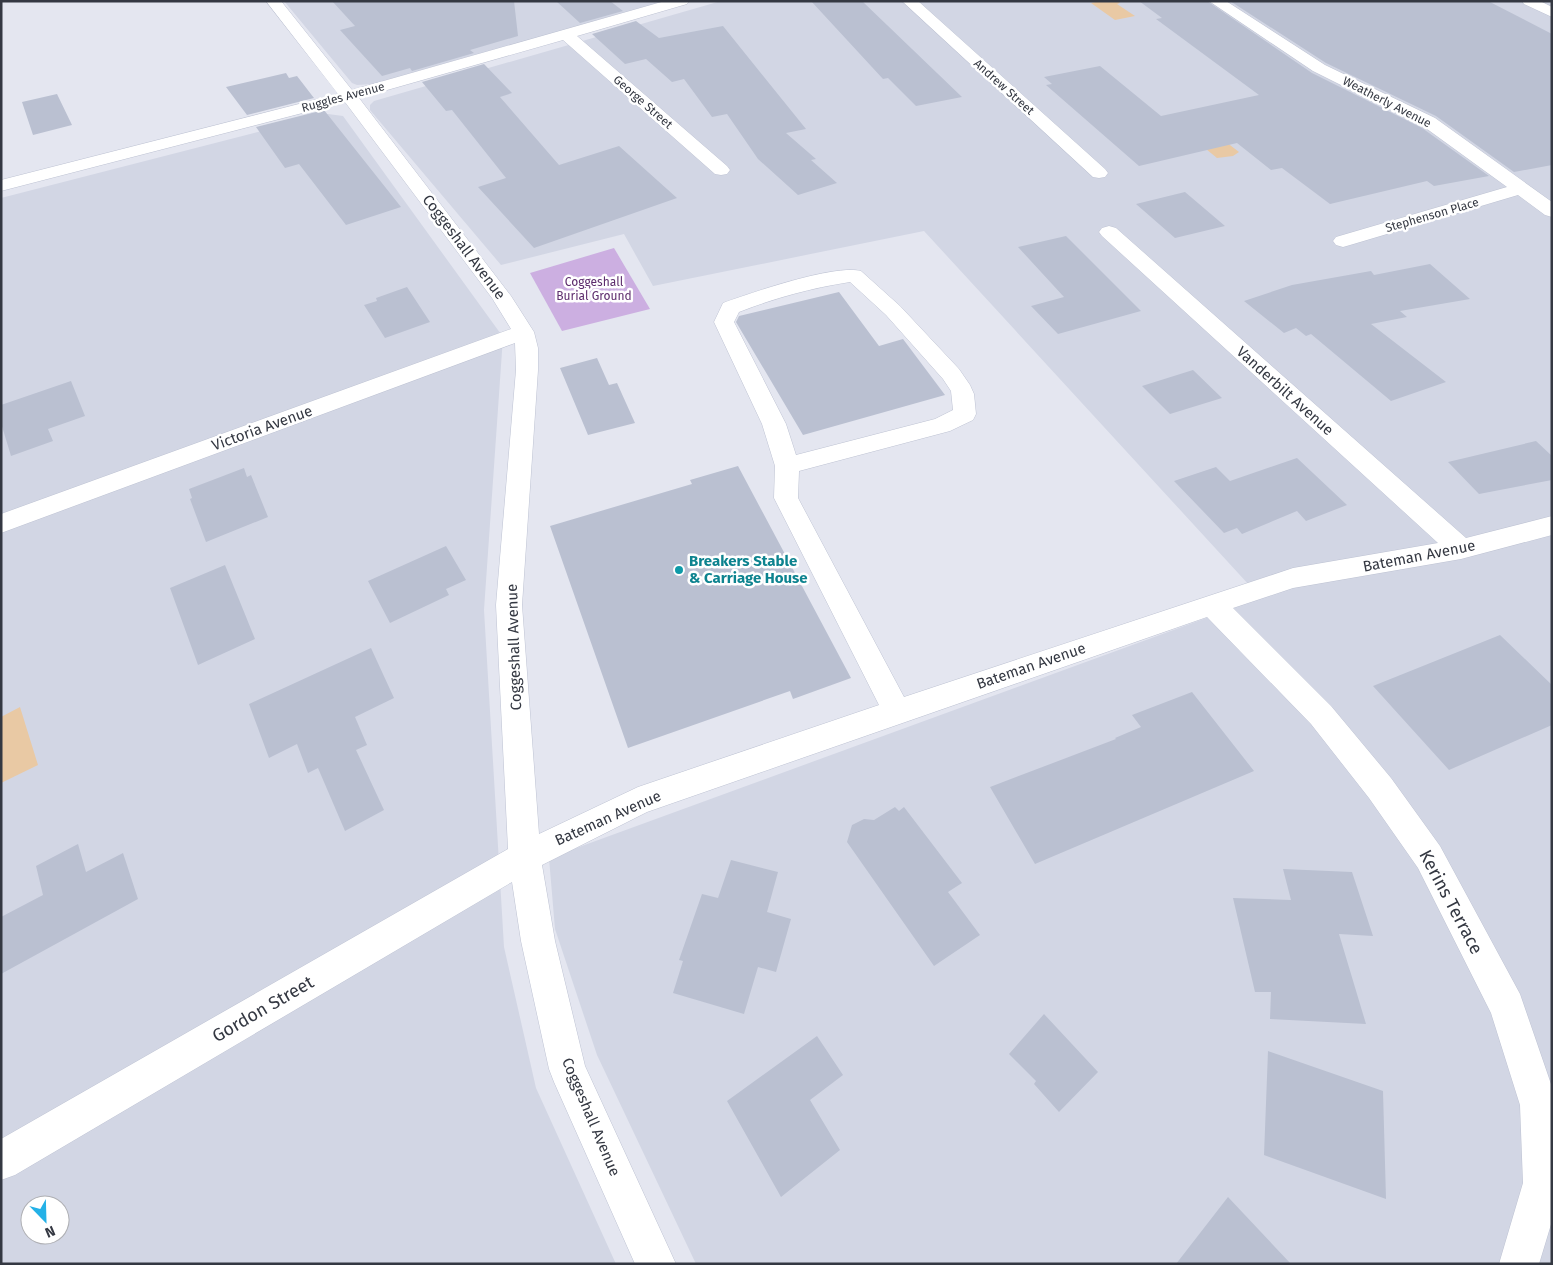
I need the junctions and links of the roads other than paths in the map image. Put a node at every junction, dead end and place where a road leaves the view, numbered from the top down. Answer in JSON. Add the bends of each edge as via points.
{"nodes":[{"id":1,"x":273,"y":1,"type":"edge"},
{"id":2,"x":682,"y":1,"type":"edge"},
{"id":3,"x":909,"y":1,"type":"edge"},
{"id":4,"x":1216,"y":1,"type":"edge"},
{"id":5,"x":1529,"y":1,"type":"edge"},
{"id":6,"x":1552,"y":13,"type":"edge"},
{"id":7,"x":566,"y":34,"type":"junction"},
{"id":8,"x":349,"y":96,"type":"junction"},
{"id":9,"x":721,"y":170,"type":"dead end"},
{"id":10,"x":1099,"y":173,"type":"dead end"},
{"id":11,"x":1,"y":186,"type":"edge"},
{"id":12,"x":1520,"y":189,"type":"junction"},
{"id":13,"x":1552,"y":211,"type":"edge"},
{"id":14,"x":1108,"y":232,"type":"dead end"},
{"id":15,"x":1343,"y":241,"type":"dead end"},
{"id":16,"x":523,"y":332,"type":"junction"},
{"id":17,"x":787,"y":466,"type":"junction"},
{"id":18,"x":1,"y":524,"type":"edge"},
{"id":19,"x":1552,"y":525,"type":"edge"},
{"id":20,"x":1461,"y":550,"type":"junction"},
{"id":21,"x":1212,"y":604,"type":"junction"},
{"id":22,"x":898,"y":713,"type":"junction"},
{"id":23,"x":525,"y":857,"type":"junction"},
{"id":24,"x":1,"y":1161,"type":"edge"},
{"id":25,"x":656,"y":1264,"type":"edge"},
{"id":26,"x":1519,"y":1264,"type":"edge"}],
"edges":[{"from":1,"to":8,"type":"street","name":"Coggeshall Avenue"},
{"from":2,"to":7,"type":"street","name":"Ruggles Avenue"},
{"from":3,"to":10,"type":"street","name":"Andrew Street"},
{"from":4,"to":12,"type":"street","name":"Weatherly Avenue","via":[[1319,68],[1429,122]]},
{"from":5,"to":6,"type":"street"},
{"from":7,"to":8,"type":"street","name":"Ruggles Avenue"},
{"from":7,"to":9,"type":"street","name":"George Street"},
{"from":8,"to":11,"type":"street","name":"Ruggles Avenue"},
{"from":8,"to":16,"type":"street","name":"Coggeshall Avenue","via":[[501,296]]},
{"from":12,"to":13,"type":"street","name":"Weatherly Avenue"},
{"from":12,"to":15,"type":"street","name":"Stephenson Place"},
{"from":14,"to":20,"type":"street","name":"Vanderbilt Avenue"},
{"from":16,"to":18,"type":"street","name":"Victoria Avenue"},
{"from":16,"to":23,"type":"street","name":"Coggeshall Avenue","via":[[527,370],[509,605]]},
{"from":17,"to":17,"type":"street","via":[[774,424],[724,322],[730,308],[767,294],[828,278],[854,275],[905,321],[950,372],[962,391],[965,414],[942,425]]},
{"from":17,"to":22,"type":"street","via":[[786,498]]},
{"from":19,"to":20,"type":"street","name":"Bateman Avenue"},
{"from":20,"to":21,"type":"street","name":"Bateman Avenue","via":[[1293,578]]},
{"from":21,"to":22,"type":"street","name":"Bateman Avenue"},
{"from":21,"to":26,"type":"street","name":"Kerins Terrace","via":[[1321,715],[1380,788],[1429,856],[1507,1007],[1539,1105],[1544,1183]]},
{"from":22,"to":23,"type":"street","name":"Bateman Avenue","via":[[638,802]]},
{"from":23,"to":24,"type":"street","name":"Gordon Street"},
{"from":23,"to":25,"type":"street","name":"Coggeshall Avenue","via":[[538,941],[567,1069]]}]}
